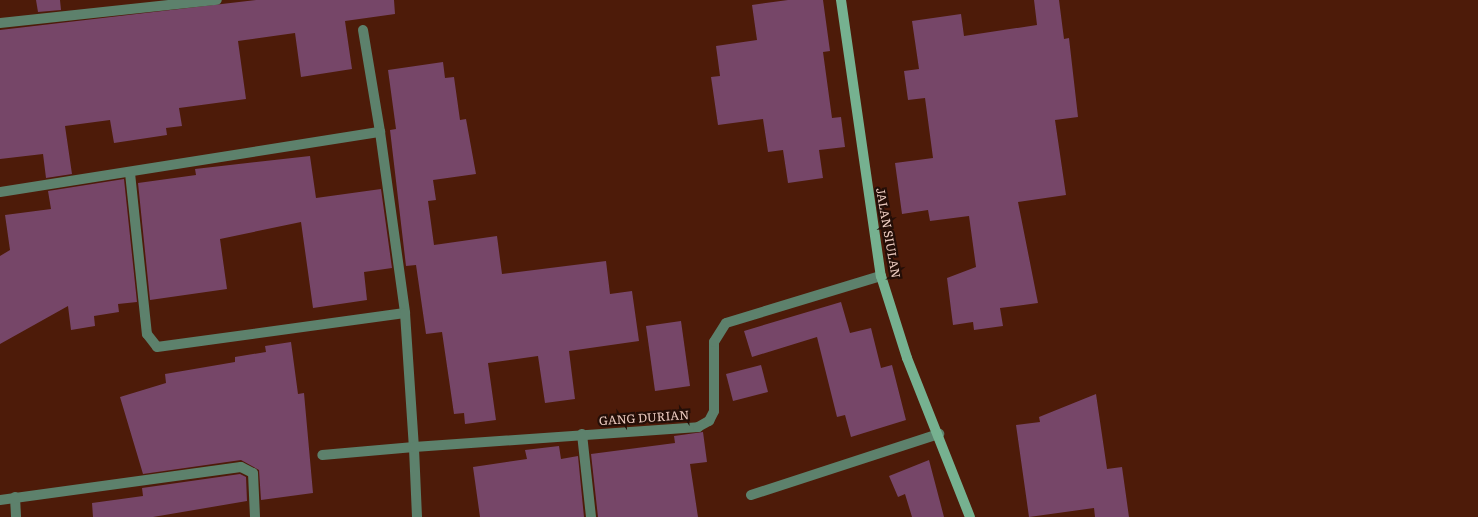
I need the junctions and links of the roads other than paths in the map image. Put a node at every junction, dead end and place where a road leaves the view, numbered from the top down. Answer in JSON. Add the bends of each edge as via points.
{"nodes":[{"id":1,"x":217,"y":0,"type":"edge"},
{"id":2,"x":841,"y":0,"type":"edge"},
{"id":3,"x":0,"y":23,"type":"edge"},
{"id":4,"x":363,"y":30,"type":"dead end"},
{"id":5,"x":380,"y":132,"type":"junction"},
{"id":6,"x":130,"y":173,"type":"junction"},
{"id":7,"x":0,"y":192,"type":"edge"},
{"id":8,"x":881,"y":276,"type":"junction"},
{"id":9,"x":405,"y":314,"type":"junction"},
{"id":10,"x":582,"y":434,"type":"junction"},
{"id":11,"x":939,"y":434,"type":"junction"},
{"id":12,"x":414,"y":447,"type":"junction"},
{"id":13,"x":322,"y":456,"type":"dead end"},
{"id":14,"x":752,"y":495,"type":"dead end"},
{"id":15,"x":15,"y":497,"type":"junction"},
{"id":16,"x":0,"y":500,"type":"edge"},
{"id":17,"x":16,"y":517,"type":"edge"},
{"id":18,"x":255,"y":517,"type":"edge"},
{"id":19,"x":417,"y":517,"type":"edge"},
{"id":20,"x":591,"y":517,"type":"edge"},
{"id":21,"x":970,"y":517,"type":"edge"}],
"edges":[{"from":1,"to":3,"type":"street"},
{"from":2,"to":8,"type":"street","name":"JALAN SIULAN"},
{"from":4,"to":5,"type":"street"},
{"from":5,"to":6,"type":"street"},
{"from":5,"to":9,"type":"street"},
{"from":6,"to":7,"type":"street"},
{"from":6,"to":9,"type":"street","via":[[147,334],[156,347]]},
{"from":8,"to":10,"type":"street","name":"GANG DURIAN","via":[[726,322],[714,342],[714,411],[709,421],[698,426]]},
{"from":8,"to":11,"type":"street","name":"JALAN SIULAN","via":[[907,358]]},
{"from":9,"to":12,"type":"street"},
{"from":10,"to":12,"type":"street","name":"GANG DURIAN"},
{"from":10,"to":20,"type":"street"},
{"from":11,"to":14,"type":"street"},
{"from":11,"to":21,"type":"street","name":"JALAN SIULAN"},
{"from":12,"to":13,"type":"street","name":"GANG DURIAN"},
{"from":12,"to":19,"type":"street"},
{"from":15,"to":16,"type":"street"},
{"from":15,"to":17,"type":"street"},
{"from":15,"to":18,"type":"street","via":[[241,467],[252,473]]}]}
